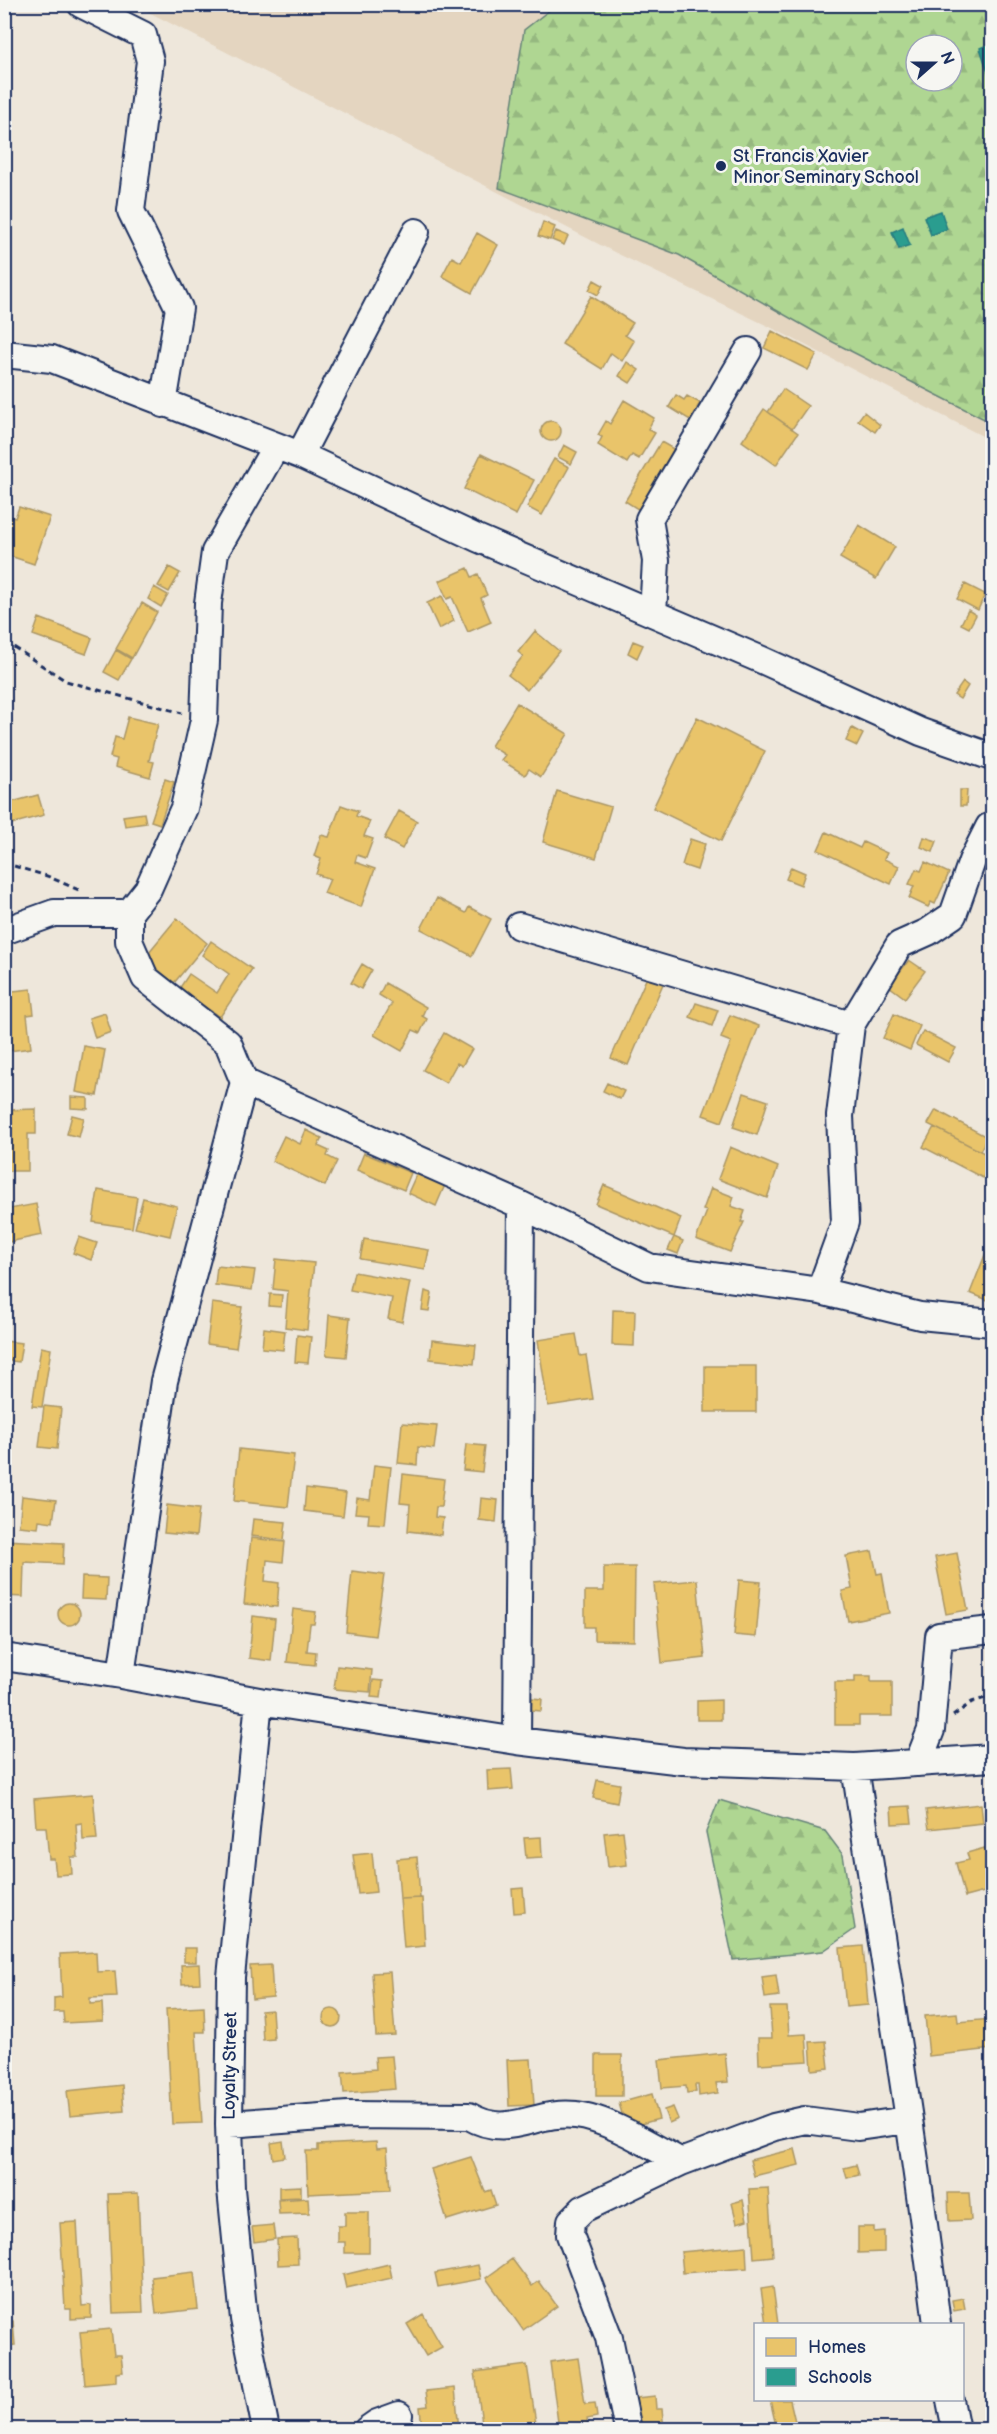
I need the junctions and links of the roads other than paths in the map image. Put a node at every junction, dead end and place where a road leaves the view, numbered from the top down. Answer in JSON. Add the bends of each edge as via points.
{"nodes":[{"id":1,"x":81,"y":4,"type":"edge"},
{"id":2,"x":416,"y":232,"type":"dead end"},
{"id":3,"x":748,"y":351,"type":"dead end"},
{"id":4,"x":4,"y":354,"type":"edge"},
{"id":5,"x":163,"y":404,"type":"junction"},
{"id":6,"x":276,"y":446,"type":"junction"},
{"id":7,"x":300,"y":455,"type":"junction"},
{"id":8,"x":653,"y":613,"type":"junction"},
{"id":9,"x":993,"y":757,"type":"edge"},
{"id":10,"x":993,"y":827,"type":"edge"},
{"id":11,"x":129,"y":913,"type":"junction"},
{"id":12,"x":519,"y":926,"type":"dead end"},
{"id":13,"x":4,"y":931,"type":"edge"},
{"id":14,"x":851,"y":1025,"type":"junction"},
{"id":15,"x":243,"y":1082,"type":"junction"},
{"id":16,"x":521,"y":1205,"type":"junction"},
{"id":17,"x":820,"y":1291,"type":"junction"},
{"id":18,"x":993,"y":1323,"type":"edge"},
{"id":19,"x":993,"y":1630,"type":"edge"},
{"id":20,"x":4,"y":1657,"type":"edge"},
{"id":21,"x":121,"y":1675,"type":"junction"},
{"id":22,"x":259,"y":1701,"type":"junction"},
{"id":23,"x":517,"y":1741,"type":"junction"},
{"id":24,"x":993,"y":1758,"type":"edge"},
{"id":25,"x":918,"y":1763,"type":"junction"},
{"id":26,"x":855,"y":1767,"type":"junction"},
{"id":27,"x":907,"y":2120,"type":"junction"},
{"id":28,"x":229,"y":2124,"type":"junction"},
{"id":29,"x":681,"y":2162,"type":"junction"},
{"id":30,"x":937,"y":2323,"type":"edge"},
{"id":31,"x":950,"y":2401,"type":"edge"},
{"id":32,"x":399,"y":2415,"type":"dead end"},
{"id":33,"x":263,"y":2429,"type":"edge"},
{"id":34,"x":367,"y":2430,"type":"edge"},
{"id":35,"x":628,"y":2430,"type":"edge"},
{"id":36,"x":956,"y":2430,"type":"edge"}],
"edges":[{"from":1,"to":5,"type":"street","via":[[143,35],[150,61],[130,211],[179,308]]},
{"from":2,"to":7,"type":"street"},
{"from":3,"to":8,"type":"street","via":[[650,519],[656,561]]},
{"from":4,"to":5,"type":"street","via":[[52,359]]},
{"from":5,"to":6,"type":"street"},
{"from":6,"to":7,"type":"street"},
{"from":6,"to":11,"type":"street","via":[[215,552],[208,603],[204,720],[184,808],[148,889]]},
{"from":7,"to":8,"type":"street","via":[[477,538]]},
{"from":8,"to":9,"type":"street","via":[[921,732]]},
{"from":10,"to":14,"type":"street","via":[[989,827],[972,861],[953,915],[928,933],[898,945]]},
{"from":11,"to":13,"type":"street","via":[[54,913]]},
{"from":11,"to":15,"type":"street","via":[[129,941],[145,978],[228,1042]]},
{"from":12,"to":14,"type":"street"},
{"from":14,"to":17,"type":"street","via":[[840,1116],[845,1222]]},
{"from":15,"to":16,"type":"street"},
{"from":15,"to":21,"type":"street","via":[[164,1381]]},
{"from":16,"to":17,"type":"street","via":[[649,1267]]},
{"from":16,"to":23,"type":"street"},
{"from":17,"to":18,"type":"street","via":[[920,1316]]},
{"from":19,"to":25,"type":"street","via":[[939,1636],[932,1731]]},
{"from":20,"to":21,"type":"street"},
{"from":21,"to":22,"type":"street"},
{"from":22,"to":23,"type":"street"},
{"from":22,"to":28,"type":"street","name":"Loyalty Street","via":[[231,1977]]},
{"from":23,"to":26,"type":"street","via":[[683,1761]]},
{"from":24,"to":25,"type":"street"},
{"from":25,"to":26,"type":"street"},
{"from":26,"to":27,"type":"street"},
{"from":27,"to":29,"type":"street","via":[[858,2127],[805,2120],[774,2127]]},
{"from":27,"to":30,"type":"street","via":[[920,2183]]},
{"from":28,"to":29,"type":"street","via":[[348,2115],[469,2115],[483,2124],[502,2127],[553,2115],[576,2115],[598,2121]]},
{"from":28,"to":33,"type":"street","name":"Loyalty Street","via":[[244,2319]]},
{"from":29,"to":35,"type":"street","via":[[583,2209],[571,2221],[570,2235],[609,2338]]},
{"from":31,"to":36,"type":"street"},
{"from":32,"to":34,"type":"street"}]}
